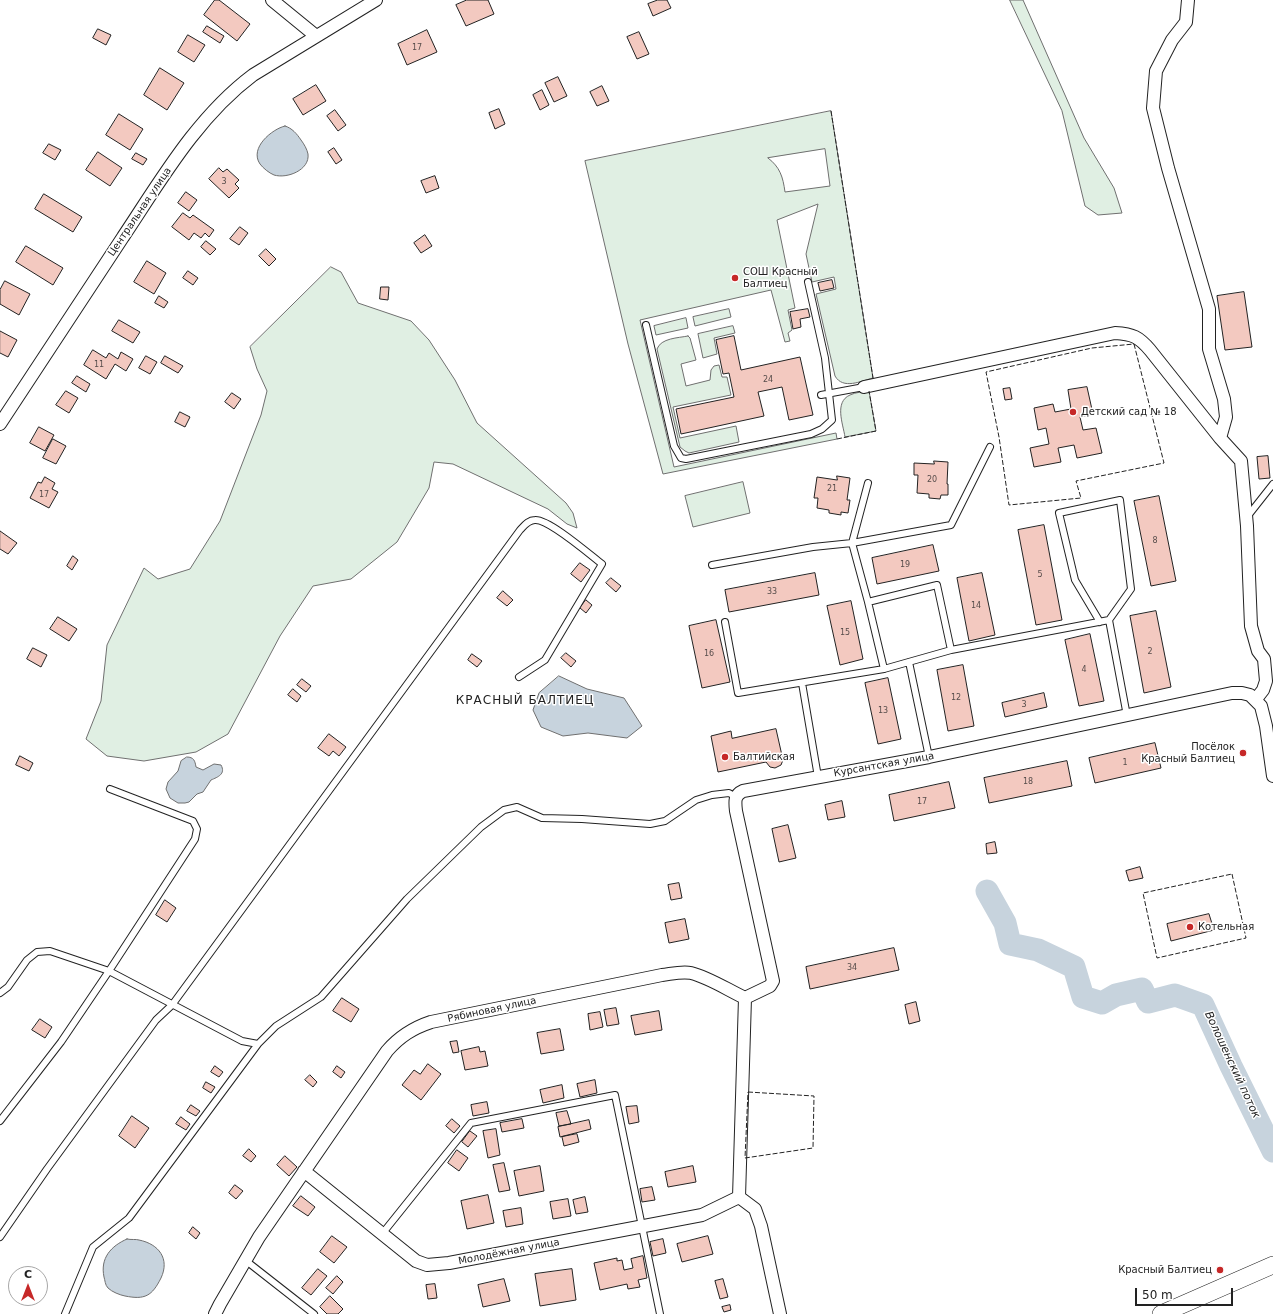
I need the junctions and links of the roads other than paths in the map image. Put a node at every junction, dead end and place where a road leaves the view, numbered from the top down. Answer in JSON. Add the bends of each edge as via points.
{"nodes":[{"id":1,"x":272,"y":0,"type":"edge"},
{"id":2,"x":376,"y":0,"type":"edge"},
{"id":3,"x":1188,"y":0,"type":"edge"},
{"id":4,"x":316,"y":36,"type":"junction"},
{"id":5,"x":808,"y":282,"type":"dead end"},
{"id":6,"x":646,"y":325,"type":"dead end"},
{"id":7,"x":864,"y":387,"type":"joint"},
{"id":8,"x":829,"y":394,"type":"junction"},
{"id":9,"x":821,"y":395,"type":"dead end"},
{"id":10,"x":0,"y":424,"type":"edge"},
{"id":11,"x":1220,"y":438,"type":"junction"},
{"id":12,"x":990,"y":447,"type":"dead end"},
{"id":13,"x":868,"y":483,"type":"dead end"},
{"id":14,"x":1273,"y":484,"type":"edge"},
{"id":15,"x":1246,"y":518,"type":"junction"},
{"id":16,"x":852,"y":543,"type":"junction"},
{"id":17,"x":712,"y":565,"type":"dead end"},
{"id":18,"x":868,"y":602,"type":"junction"},
{"id":19,"x":1109,"y":620,"type":"junction"},
{"id":20,"x":725,"y":622,"type":"dead end"},
{"id":21,"x":1100,"y":622,"type":"junction"},
{"id":22,"x":951,"y":650,"type":"junction"},
{"id":23,"x":909,"y":662,"type":"junction"},
{"id":24,"x":884,"y":669,"type":"junction"},
{"id":25,"x":519,"y":677,"type":"dead end"},
{"id":26,"x":802,"y":683,"type":"junction"},
{"id":27,"x":1253,"y":697,"type":"junction"},
{"id":28,"x":1127,"y":716,"type":"junction"},
{"id":29,"x":929,"y":757,"type":"junction"},
{"id":30,"x":1273,"y":776,"type":"edge"},
{"id":31,"x":818,"y":777,"type":"junction"},
{"id":32,"x":110,"y":789,"type":"dead end"},
{"id":33,"x":736,"y":797,"type":"junction"},
{"id":34,"x":110,"y":971,"type":"junction"},
{"id":35,"x":0,"y":993,"type":"edge"},
{"id":36,"x":745,"y":998,"type":"junction"},
{"id":37,"x":172,"y":1005,"type":"junction"},
{"id":38,"x":258,"y":1044,"type":"junction"},
{"id":39,"x":0,"y":1122,"type":"edge"},
{"id":40,"x":304,"y":1171,"type":"junction"},
{"id":41,"x":739,"y":1198,"type":"junction"},
{"id":42,"x":641,"y":1227,"type":"junction"},
{"id":43,"x":382,"y":1234,"type":"junction"},
{"id":44,"x":0,"y":1237,"type":"edge"},
{"id":45,"x":245,"y":1260,"type":"junction"},
{"id":46,"x":1273,"y":1265,"type":"edge"},
{"id":47,"x":66,"y":1314,"type":"edge"},
{"id":48,"x":215,"y":1314,"type":"edge"},
{"id":49,"x":314,"y":1314,"type":"edge"},
{"id":50,"x":660,"y":1314,"type":"edge"},
{"id":51,"x":780,"y":1314,"type":"edge"},
{"id":52,"x":1161,"y":1314,"type":"edge"}],
"edges":[{"from":1,"to":4,"type":"street"},
{"from":2,"to":4,"type":"street","name":"Центральная улица"},
{"from":3,"to":11,"type":"street","via":[[1186,22],[1172,40],[1156,71],[1153,108],[1209,309],[1209,349],[1224,399],[1226,417]]},
{"from":4,"to":10,"type":"street","name":"Центральная улица","via":[[234,89],[206,118],[169,169]]},
{"from":5,"to":8,"type":"lane","via":[[825,358]]},
{"from":6,"to":8,"type":"lane","via":[[674,446],[681,458],[811,434],[832,420]]},
{"from":7,"to":8,"type":"lane"},
{"from":7,"to":11,"type":"street","via":[[1115,334],[1128,334],[1140,339],[1150,350]]},
{"from":8,"to":9,"type":"lane"},
{"from":11,"to":15,"type":"street","via":[[1241,462]]},
{"from":12,"to":16,"type":"lane","via":[[951,525]]},
{"from":13,"to":16,"type":"lane"},
{"from":14,"to":15,"type":"lane"},
{"from":15,"to":27,"type":"street","via":[[1251,626],[1258,651],[1264,659],[1266,681],[1263,690]]},
{"from":16,"to":17,"type":"lane","via":[[813,547]]},
{"from":16,"to":18,"type":"lane"},
{"from":18,"to":22,"type":"lane","via":[[937,584]]},
{"from":18,"to":24,"type":"lane"},
{"from":19,"to":21,"type":"lane"},
{"from":19,"to":21,"type":"lane","via":[[1131,589],[1120,500],[1059,513],[1075,580]]},
{"from":19,"to":28,"type":"lane"},
{"from":20,"to":26,"type":"lane","via":[[738,693]]},
{"from":21,"to":22,"type":"lane"},
{"from":22,"to":23,"type":"lane"},
{"from":23,"to":24,"type":"lane"},
{"from":23,"to":29,"type":"lane"},
{"from":24,"to":26,"type":"lane"},
{"from":25,"to":37,"type":"lane","via":[[545,660],[602,564],[549,524],[535,520],[527,522],[520,530]]},
{"from":26,"to":31,"type":"lane"},
{"from":27,"to":28,"type":"street","name":"Курсантская улица","via":[[1232,693]]},
{"from":27,"to":30,"type":"street","via":[[1261,706]]},
{"from":28,"to":29,"type":"street","name":"Курсантская улица"},
{"from":29,"to":31,"type":"street","name":"Курсантская улица"},
{"from":31,"to":33,"type":"street","name":"Курсантская улица","via":[[743,791]]},
{"from":32,"to":34,"type":"lane","via":[[193,821],[197,829],[195,839]]},
{"from":33,"to":36,"type":"street","via":[[736,811],[773,981],[770,986]]},
{"from":33,"to":38,"type":"lane","via":[[729,793],[696,800],[664,821],[650,824],[542,818],[517,807],[504,810],[481,827],[407,899],[321,997],[276,1026]]},
{"from":34,"to":35,"type":"lane","via":[[50,951],[37,952],[27,960],[8,987]]},
{"from":34,"to":37,"type":"lane"},
{"from":34,"to":39,"type":"lane","via":[[61,1042]]},
{"from":36,"to":40,"type":"street","name":"Рябиновая улица","via":[[700,976],[689,972],[677,973],[420,1026],[387,1051]]},
{"from":36,"to":41,"type":"street"},
{"from":37,"to":38,"type":"lane","via":[[242,1041]]},
{"from":37,"to":44,"type":"lane","via":[[156,1020]]},
{"from":38,"to":47,"type":"lane","via":[[130,1218],[93,1247]]},
{"from":40,"to":43,"type":"street","name":"Молодёжная улица"},
{"from":40,"to":45,"type":"street","name":"Рябиновая улица"},
{"from":41,"to":42,"type":"street","name":"Молодёжная улица","via":[[702,1215]]},
{"from":41,"to":51,"type":"street","via":[[755,1208]]},
{"from":42,"to":43,"type":"street","name":"Молодёжная улица","via":[[427,1265],[416,1261]]},
{"from":42,"to":43,"type":"lane","via":[[615,1095],[471,1123]]},
{"from":42,"to":50,"type":"lane"},
{"from":45,"to":48,"type":"street","name":"Рябиновая улица"},
{"from":45,"to":49,"type":"lane"},
{"from":46,"to":52,"type":"main road"}]}
